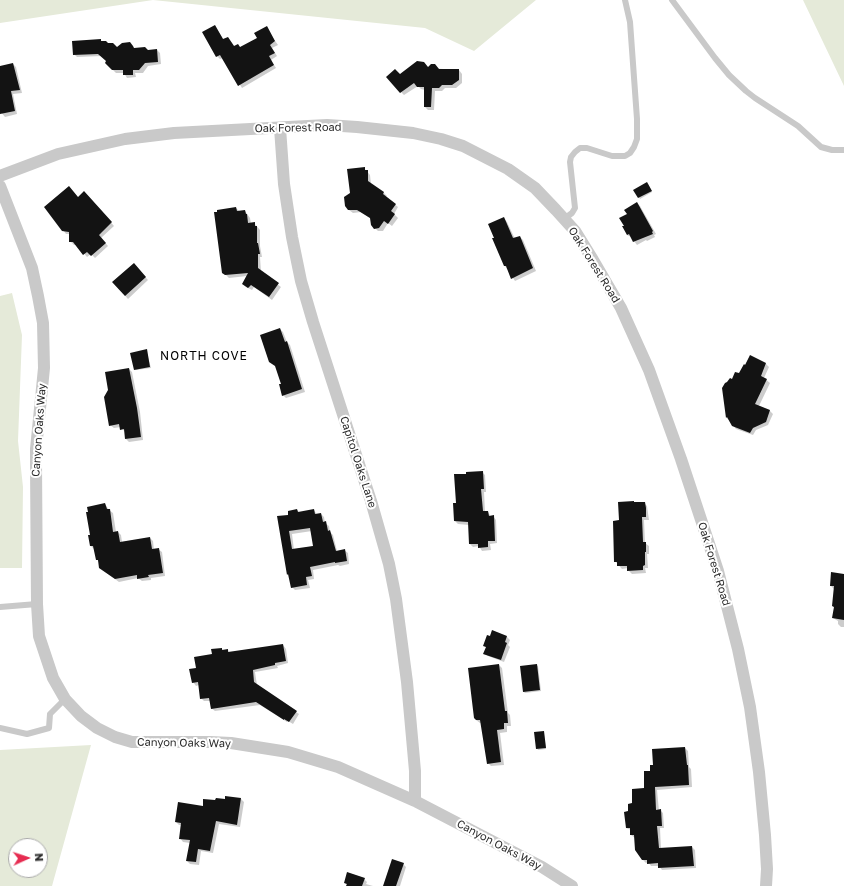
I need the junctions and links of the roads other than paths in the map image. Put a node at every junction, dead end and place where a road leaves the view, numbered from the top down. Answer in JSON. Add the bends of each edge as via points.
{"nodes":[{"id":1,"x":625,"y":0,"type":"edge"},
{"id":2,"x":672,"y":0,"type":"edge"},
{"id":3,"x":280,"y":128,"type":"junction"},
{"id":4,"x":844,"y":150,"type":"edge"},
{"id":5,"x":0,"y":176,"type":"edge"},
{"id":6,"x":0,"y":186,"type":"edge"},
{"id":7,"x":564,"y":219,"type":"junction"},
{"id":8,"x":37,"y":604,"type":"junction"},
{"id":9,"x":0,"y":607,"type":"edge"},
{"id":10,"x":65,"y":699,"type":"junction"},
{"id":11,"x":0,"y":728,"type":"edge"},
{"id":12,"x":415,"y":801,"type":"junction"},
{"id":13,"x":572,"y":886,"type":"edge"},
{"id":14,"x":766,"y":886,"type":"edge"}],
"edges":[{"from":1,"to":7,"type":"lane","via":[[630,22],[637,139],[630,153],[625,156],[612,156],[588,148],[580,148],[575,152],[570,162],[575,208]]},
{"from":2,"to":4,"type":"lane","via":[[715,58],[746,91],[798,126],[821,147]]},
{"from":3,"to":5,"type":"street","name":"Oak Forest Road","via":[[174,133],[125,139],[58,154]]},
{"from":3,"to":7,"type":"street","name":"Oak Forest Road","via":[[357,127],[413,133],[463,146],[508,169],[535,188]]},
{"from":3,"to":12,"type":"street","name":"Capitol Oaks Lane","via":[[285,192],[301,281],[371,501],[396,599],[407,682],[415,771]]},
{"from":6,"to":8,"type":"street","name":"Canyon Oaks Way","via":[[32,268],[43,322],[44,368],[36,449]]},
{"from":7,"to":14,"type":"street","name":"Oak Forest Road","via":[[575,231],[621,308],[649,370],[718,571],[750,707],[760,780]]},
{"from":8,"to":9,"type":"lane"},
{"from":8,"to":10,"type":"street","name":"Canyon Oaks Way","via":[[43,653]]},
{"from":10,"to":11,"type":"lane","via":[[50,714],[50,728],[27,734]]},
{"from":10,"to":12,"type":"street","name":"Canyon Oaks Way","via":[[97,728],[132,742],[232,743],[288,752],[338,767]]},
{"from":12,"to":13,"type":"street","name":"Canyon Oaks Way","via":[[542,867]]}]}
